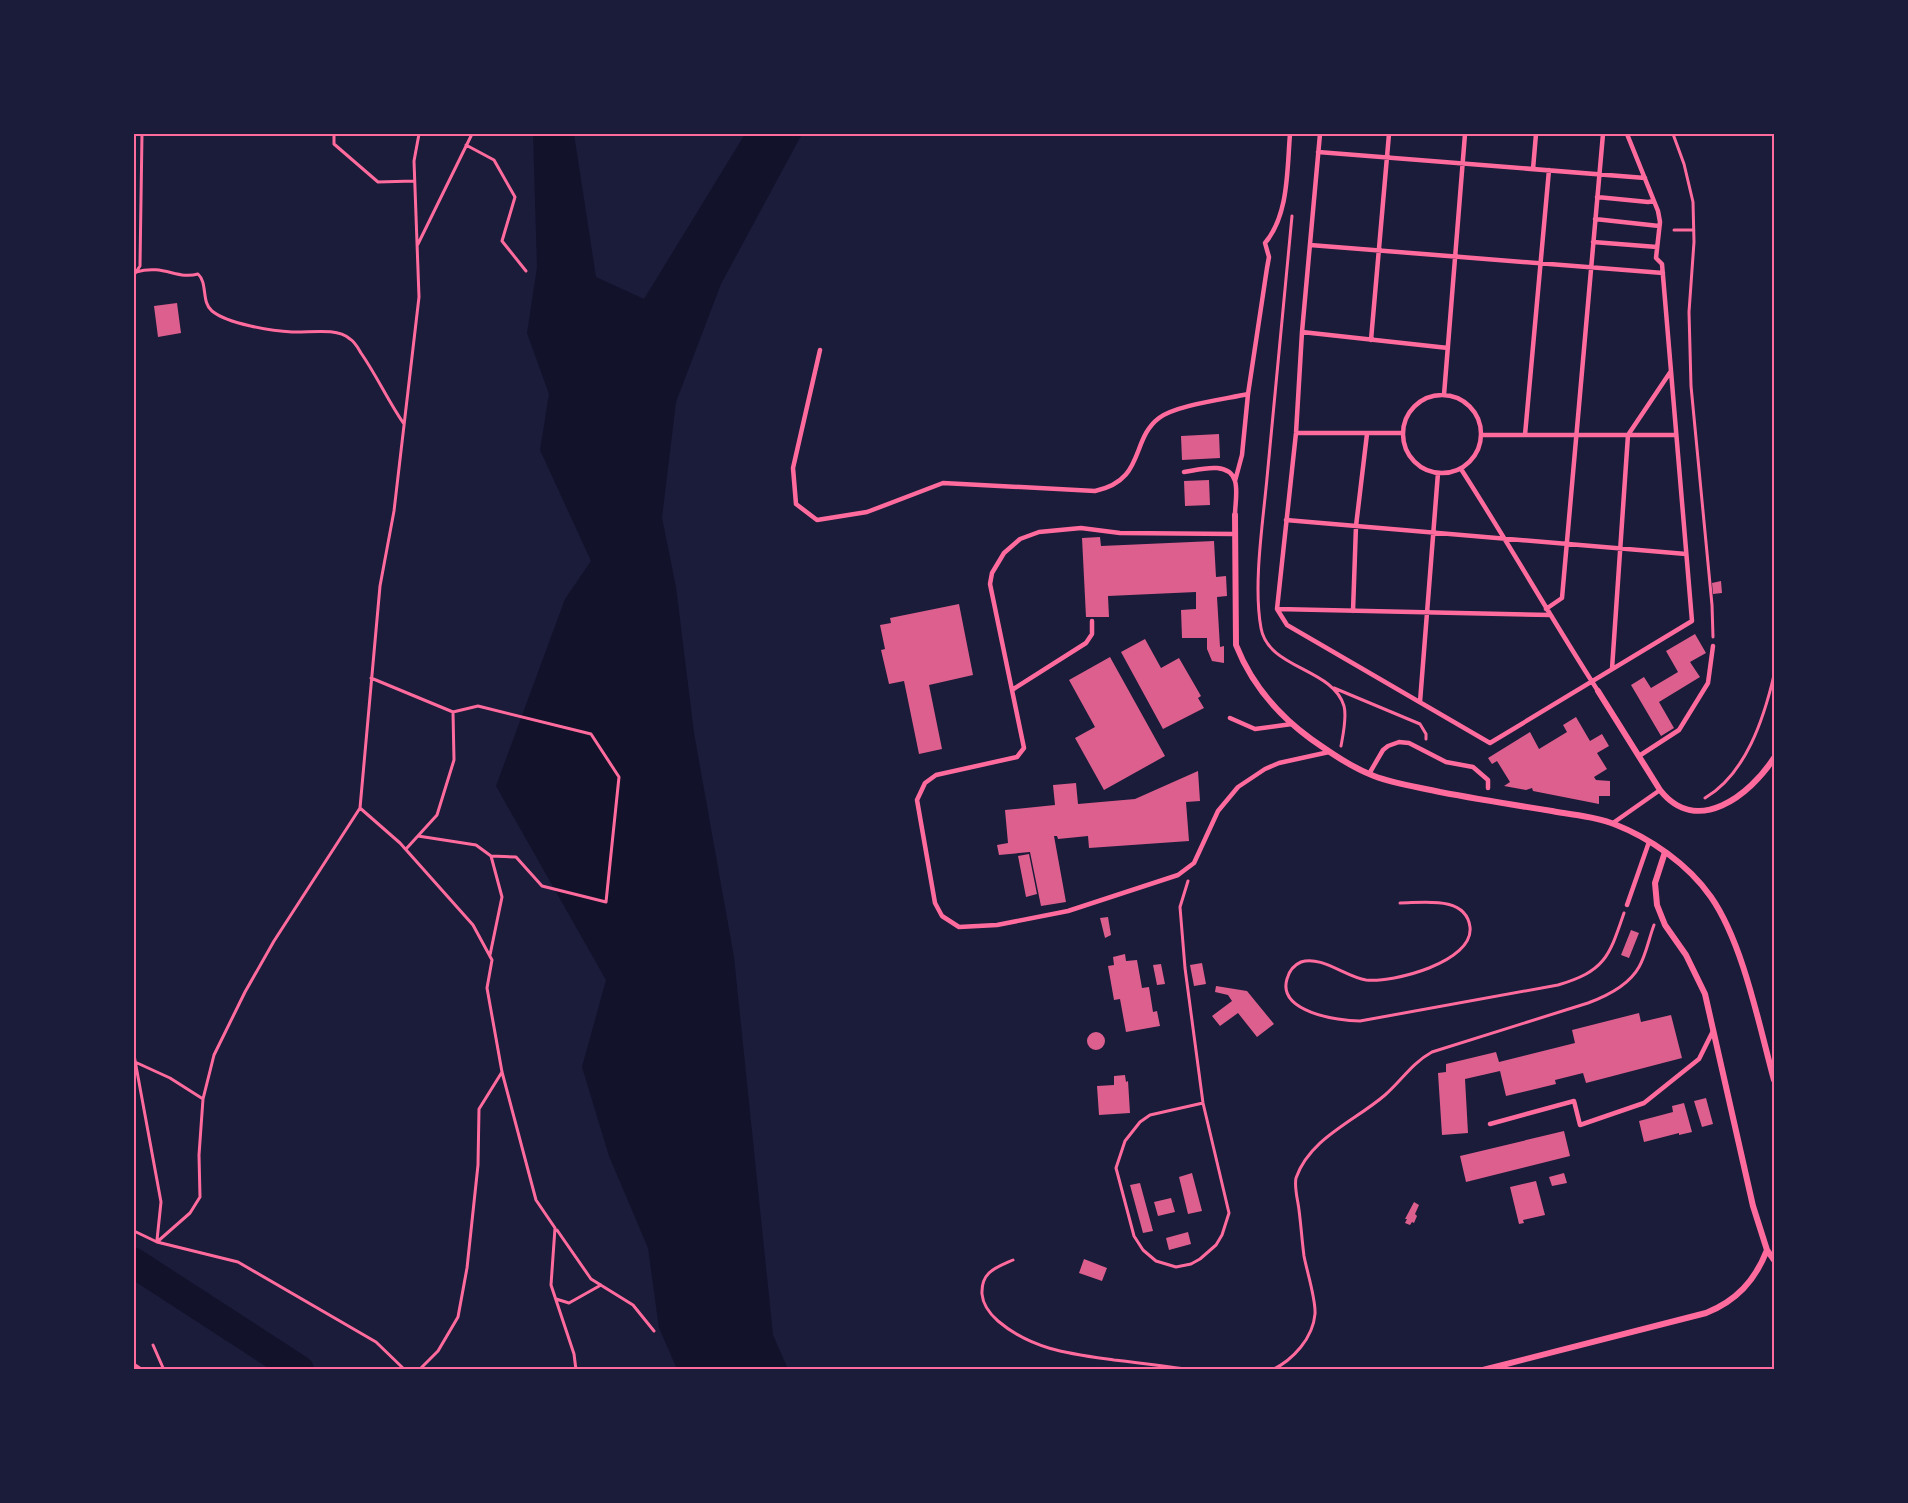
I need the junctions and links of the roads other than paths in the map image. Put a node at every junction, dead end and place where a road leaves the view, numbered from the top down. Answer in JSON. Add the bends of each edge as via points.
{"nodes":[{"id":1,"x":1290,"y":134,"type":"edge"},
{"id":2,"x":1320,"y":134,"type":"edge"},
{"id":3,"x":1389,"y":134,"type":"edge"},
{"id":4,"x":1465,"y":134,"type":"edge"},
{"id":5,"x":1536,"y":134,"type":"edge"},
{"id":6,"x":1603,"y":134,"type":"edge"},
{"id":7,"x":1627,"y":134,"type":"edge"},
{"id":8,"x":1318,"y":153,"type":"junction"},
{"id":9,"x":1387,"y":158,"type":"junction"},
{"id":10,"x":1462,"y":164,"type":"junction"},
{"id":11,"x":1533,"y":169,"type":"junction"},
{"id":12,"x":1549,"y":170,"type":"junction"},
{"id":13,"x":1599,"y":174,"type":"junction"},
{"id":14,"x":1645,"y":178,"type":"junction"},
{"id":15,"x":1597,"y":197,"type":"junction"},
{"id":16,"x":1654,"y":201,"type":"junction"},
{"id":17,"x":1595,"y":219,"type":"junction"},
{"id":18,"x":1659,"y":226,"type":"junction"},
{"id":19,"x":1593,"y":242,"type":"junction"},
{"id":20,"x":1310,"y":246,"type":"junction"},
{"id":21,"x":1657,"y":247,"type":"junction"},
{"id":22,"x":1379,"y":251,"type":"junction"},
{"id":23,"x":1455,"y":257,"type":"junction"},
{"id":24,"x":1541,"y":264,"type":"junction"},
{"id":25,"x":1591,"y":268,"type":"junction"},
{"id":26,"x":1663,"y":273,"type":"junction"},
{"id":27,"x":1302,"y":332,"type":"junction"},
{"id":28,"x":1371,"y":340,"type":"junction"},
{"id":29,"x":1448,"y":348,"type":"junction"},
{"id":30,"x":819,"y":350,"type":"dead end"},
{"id":31,"x":1671,"y":371,"type":"junction"},
{"id":32,"x":1248,"y":394,"type":"junction"},
{"id":33,"x":1444,"y":395,"type":"junction"},
{"id":34,"x":1296,"y":433,"type":"junction"},
{"id":35,"x":1402,"y":433,"type":"junction"},
{"id":36,"x":1367,"y":434,"type":"junction"},
{"id":37,"x":1481,"y":435,"type":"junction"},
{"id":38,"x":1526,"y":435,"type":"junction"},
{"id":39,"x":1577,"y":435,"type":"junction"},
{"id":40,"x":1628,"y":435,"type":"junction"},
{"id":41,"x":1676,"y":435,"type":"junction"},
{"id":42,"x":1461,"y":469,"type":"junction"},
{"id":43,"x":1184,"y":472,"type":"dead end"},
{"id":44,"x":1438,"y":473,"type":"junction"},
{"id":45,"x":1235,"y":481,"type":"junction"},
{"id":46,"x":1235,"y":515,"type":"joint"},
{"id":47,"x":1286,"y":520,"type":"junction"},
{"id":48,"x":1356,"y":526,"type":"junction"},
{"id":49,"x":1432,"y":533,"type":"junction"},
{"id":50,"x":1235,"y":534,"type":"junction"},
{"id":51,"x":1506,"y":539,"type":"junction"},
{"id":52,"x":1567,"y":544,"type":"junction"},
{"id":53,"x":1620,"y":549,"type":"junction"},
{"id":54,"x":1686,"y":554,"type":"junction"},
{"id":55,"x":1277,"y":609,"type":"junction"},
{"id":56,"x":1546,"y":609,"type":"junction"},
{"id":57,"x":1353,"y":611,"type":"junction"},
{"id":58,"x":1427,"y":612,"type":"junction"},
{"id":59,"x":1550,"y":615,"type":"junction"},
{"id":60,"x":1092,"y":621,"type":"dead end"},
{"id":61,"x":1713,"y":646,"type":"road end"},
{"id":62,"x":1612,"y":669,"type":"junction"},
{"id":63,"x":1592,"y":682,"type":"junction"},
{"id":64,"x":1012,"y":690,"type":"junction"},
{"id":65,"x":1598,"y":691,"type":"joint"},
{"id":66,"x":1420,"y":702,"type":"junction"},
{"id":67,"x":1230,"y":718,"type":"dead end"},
{"id":68,"x":1292,"y":724,"type":"junction"},
{"id":69,"x":1329,"y":752,"type":"junction"},
{"id":70,"x":1639,"y":756,"type":"junction"},
{"id":71,"x":1774,"y":758,"type":"edge"},
{"id":72,"x":1370,"y":774,"type":"junction"},
{"id":73,"x":1488,"y":788,"type":"dead end"},
{"id":74,"x":1660,"y":790,"type":"junction"},
{"id":75,"x":1613,"y":823,"type":"junction"},
{"id":76,"x":1649,"y":842,"type":"junction"},
{"id":77,"x":1665,"y":852,"type":"junction"},
{"id":78,"x":1627,"y":906,"type":"road end"},
{"id":79,"x":1713,"y":1031,"type":"junction"},
{"id":80,"x":1774,"y":1080,"type":"edge"},
{"id":81,"x":1490,"y":1124,"type":"dead end"},
{"id":82,"x":1767,"y":1250,"type":"junction"},
{"id":83,"x":1774,"y":1260,"type":"edge"},
{"id":84,"x":134,"y":1366,"type":"edge"},
{"id":85,"x":140,"y":1370,"type":"edge"},
{"id":86,"x":1483,"y":1370,"type":"edge"}],
"edges":[{"from":1,"to":32,"type":"lane","via":[[1281,210],[1265,243],[1268,268]]},
{"from":2,"to":8,"type":"lane"},
{"from":3,"to":9,"type":"lane"},
{"from":4,"to":10,"type":"lane"},
{"from":5,"to":11,"type":"lane"},
{"from":6,"to":13,"type":"lane"},
{"from":7,"to":14,"type":"lane"},
{"from":8,"to":9,"type":"lane"},
{"from":8,"to":20,"type":"lane"},
{"from":9,"to":10,"type":"lane"},
{"from":9,"to":22,"type":"lane"},
{"from":10,"to":11,"type":"lane"},
{"from":10,"to":23,"type":"lane"},
{"from":11,"to":12,"type":"lane"},
{"from":12,"to":13,"type":"lane"},
{"from":12,"to":24,"type":"lane"},
{"from":13,"to":14,"type":"lane"},
{"from":13,"to":15,"type":"lane"},
{"from":14,"to":16,"type":"lane"},
{"from":15,"to":16,"type":"lane"},
{"from":15,"to":17,"type":"lane"},
{"from":16,"to":18,"type":"lane"},
{"from":17,"to":18,"type":"lane"},
{"from":17,"to":19,"type":"lane"},
{"from":18,"to":21,"type":"lane"},
{"from":19,"to":21,"type":"lane"},
{"from":19,"to":25,"type":"lane"},
{"from":20,"to":22,"type":"lane"},
{"from":20,"to":27,"type":"lane"},
{"from":21,"to":26,"type":"lane","via":[[1656,258]]},
{"from":22,"to":23,"type":"lane"},
{"from":22,"to":28,"type":"lane"},
{"from":23,"to":24,"type":"lane"},
{"from":23,"to":29,"type":"lane"},
{"from":24,"to":25,"type":"lane"},
{"from":24,"to":38,"type":"lane"},
{"from":25,"to":26,"type":"lane"},
{"from":25,"to":39,"type":"lane"},
{"from":26,"to":31,"type":"lane"},
{"from":27,"to":28,"type":"lane"},
{"from":27,"to":34,"type":"lane"},
{"from":28,"to":29,"type":"lane"},
{"from":29,"to":33,"type":"lane"},
{"from":30,"to":32,"type":"lane","via":[[792,468],[796,504],[817,520],[867,512],[943,483],[1104,489],[1119,482],[1131,469],[1150,428],[1160,417]]},
{"from":31,"to":40,"type":"lane"},
{"from":31,"to":41,"type":"lane"},
{"from":32,"to":45,"type":"lane"},
{"from":33,"to":35,"type":"lane","via":[[1418,402],[1404,421]]},
{"from":33,"to":37,"type":"lane","via":[[1463,400],[1472,408]]},
{"from":34,"to":36,"type":"lane"},
{"from":34,"to":47,"type":"lane"},
{"from":35,"to":36,"type":"lane"},
{"from":35,"to":44,"type":"lane","via":[[1408,456],[1426,471]]},
{"from":36,"to":48,"type":"lane"},
{"from":37,"to":38,"type":"lane"},
{"from":37,"to":42,"type":"lane","via":[[1477,452]]},
{"from":38,"to":39,"type":"lane"},
{"from":39,"to":40,"type":"lane"},
{"from":39,"to":52,"type":"lane"},
{"from":40,"to":41,"type":"lane"},
{"from":40,"to":53,"type":"lane"},
{"from":41,"to":54,"type":"lane"},
{"from":42,"to":44,"type":"lane"},
{"from":42,"to":51,"type":"lane"},
{"from":43,"to":45,"type":"lane","via":[[1223,469]]},
{"from":44,"to":49,"type":"lane"},
{"from":45,"to":46,"type":"lane"},
{"from":46,"to":50,"type":"street"},
{"from":47,"to":48,"type":"lane"},
{"from":47,"to":55,"type":"lane"},
{"from":48,"to":49,"type":"lane"},
{"from":48,"to":57,"type":"lane"},
{"from":49,"to":51,"type":"lane"},
{"from":49,"to":58,"type":"lane"},
{"from":50,"to":64,"type":"lane","via":[[1120,533],[1081,528],[1039,532],[1011,545],[997,562],[990,584]]},
{"from":50,"to":68,"type":"street","via":[[1236,645],[1261,690]]},
{"from":51,"to":52,"type":"lane"},
{"from":51,"to":56,"type":"lane"},
{"from":52,"to":53,"type":"lane"},
{"from":52,"to":56,"type":"lane","via":[[1562,598]]},
{"from":53,"to":54,"type":"lane"},
{"from":53,"to":62,"type":"lane"},
{"from":54,"to":62,"type":"lane","via":[[1692,621]]},
{"from":55,"to":57,"type":"lane"},
{"from":55,"to":66,"type":"lane","via":[[1287,624]]},
{"from":56,"to":59,"type":"lane"},
{"from":57,"to":58,"type":"lane"},
{"from":58,"to":59,"type":"lane"},
{"from":58,"to":66,"type":"lane"},
{"from":59,"to":63,"type":"lane"},
{"from":60,"to":64,"type":"lane","via":[[1092,634],[1086,643]]},
{"from":61,"to":70,"type":"lane","via":[[1708,683],[1679,730]]},
{"from":62,"to":63,"type":"lane"},
{"from":63,"to":65,"type":"lane"},
{"from":63,"to":66,"type":"lane","via":[[1490,742]]},
{"from":64,"to":69,"type":"lane","via":[[1024,744],[1021,754],[936,776],[918,794],[935,903],[942,916],[966,928],[1068,911],[1178,875],[1194,863],[1218,811],[1238,787],[1279,763]]},
{"from":65,"to":70,"type":"street"},
{"from":67,"to":68,"type":"lane","via":[[1256,729]]},
{"from":68,"to":69,"type":"street"},
{"from":69,"to":72,"type":"street"},
{"from":70,"to":74,"type":"street"},
{"from":71,"to":74,"type":"street","via":[[1758,779],[1732,800],[1709,810],[1684,809]]},
{"from":72,"to":73,"type":"lane","via":[[1388,746],[1404,742],[1446,762],[1473,767],[1486,778]]},
{"from":72,"to":75,"type":"street","via":[[1397,783]]},
{"from":74,"to":75,"type":"lane"},
{"from":75,"to":76,"type":"street"},
{"from":76,"to":77,"type":"street"},
{"from":76,"to":78,"type":"lane"},
{"from":77,"to":79,"type":"street","via":[[1655,883],[1659,911],[1700,981]]},
{"from":77,"to":80,"type":"street","via":[[1701,885],[1725,920],[1745,973]]},
{"from":79,"to":81,"type":"lane","via":[[1699,1059],[1644,1103],[1580,1125],[1574,1101]]},
{"from":79,"to":82,"type":"street"},
{"from":82,"to":83,"type":"street"},
{"from":82,"to":86,"type":"street","via":[[1749,1283],[1712,1311]]},
{"from":84,"to":85,"type":"street"}]}
